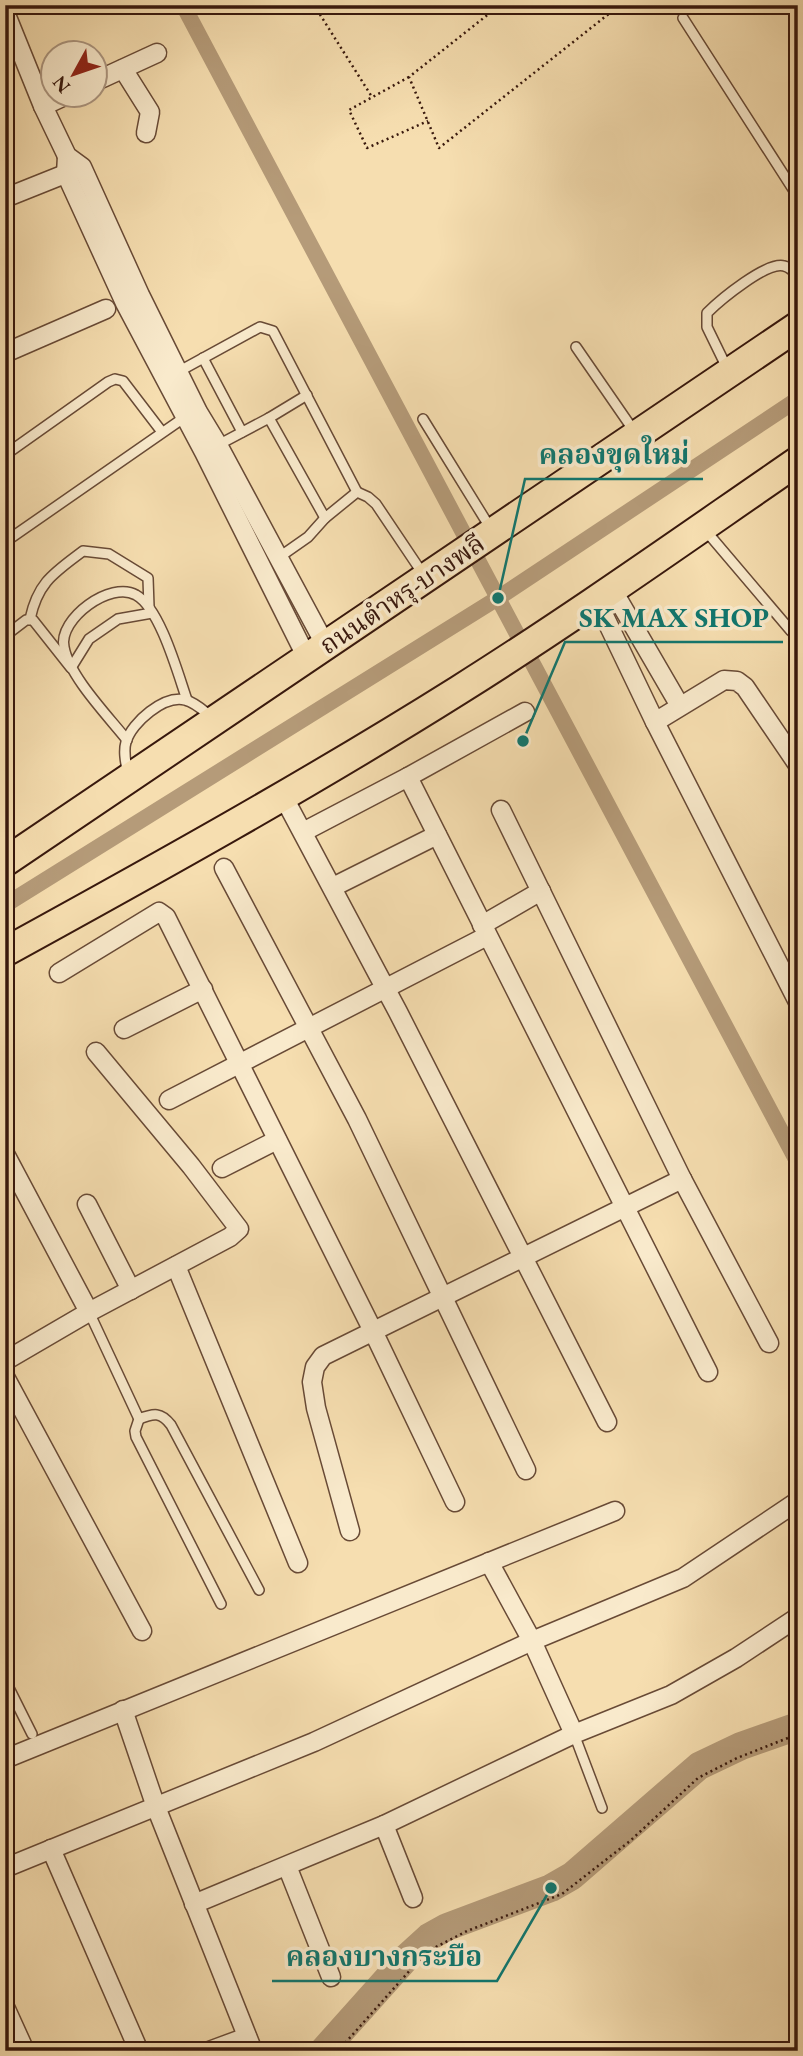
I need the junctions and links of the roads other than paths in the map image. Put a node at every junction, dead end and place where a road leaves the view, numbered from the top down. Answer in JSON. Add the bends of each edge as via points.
{"nodes":[{"id":1,"x":5,"y":12,"type":"edge"},
{"id":2,"x":683,"y":18,"type":"dead end"},
{"id":3,"x":157,"y":53,"type":"dead end"},
{"id":4,"x":123,"y":69,"type":"junction"},
{"id":5,"x":108,"y":76,"type":"edge"},
{"id":6,"x":38,"y":94,"type":"edge"},
{"id":7,"x":44,"y":108,"type":"edge"},
{"id":8,"x":146,"y":133,"type":"dead end"},
{"id":9,"x":72,"y":166,"type":"junction"},
{"id":10,"x":5,"y":198,"type":"edge"},
{"id":11,"x":798,"y":198,"type":"edge"},
{"id":12,"x":798,"y":276,"type":"edge"},
{"id":13,"x":106,"y":309,"type":"dead end"},
{"id":14,"x":798,"y":326,"type":"edge"},
{"id":15,"x":576,"y":347,"type":"dead end"},
{"id":16,"x":5,"y":353,"type":"edge"},
{"id":17,"x":203,"y":358,"type":"junction"},
{"id":18,"x":729,"y":373,"type":"junction"},
{"id":19,"x":171,"y":375,"type":"junction"},
{"id":20,"x":307,"y":395,"type":"junction"},
{"id":21,"x":185,"y":416,"type":"junction"},
{"id":22,"x":269,"y":418,"type":"junction"},
{"id":23,"x":423,"y":419,"type":"dead end"},
{"id":24,"x":162,"y":432,"type":"junction"},
{"id":25,"x":242,"y":432,"type":"junction"},
{"id":26,"x":637,"y":435,"type":"junction"},
{"id":27,"x":218,"y":445,"type":"junction"},
{"id":28,"x":5,"y":455,"type":"edge"},
{"id":29,"x":798,"y":461,"type":"edge"},
{"id":30,"x":357,"y":492,"type":"junction"},
{"id":31,"x":325,"y":518,"type":"junction"},
{"id":32,"x":703,"y":526,"type":"junction"},
{"id":33,"x":493,"y":534,"type":"junction"},
{"id":34,"x":5,"y":542,"type":"edge"},
{"id":35,"x":278,"y":558,"type":"junction"},
{"id":36,"x":435,"y":573,"type":"junction"},
{"id":37,"x":604,"y":594,"type":"junction"},
{"id":38,"x":151,"y":610,"type":"junction"},
{"id":39,"x":30,"y":619,"type":"junction"},
{"id":40,"x":791,"y":631,"type":"dead end"},
{"id":41,"x":5,"y":636,"type":"edge"},
{"id":42,"x":316,"y":652,"type":"junction"},
{"id":43,"x":71,"y":668,"type":"junction"},
{"id":44,"x":187,"y":700,"type":"junction"},
{"id":45,"x":680,"y":706,"type":"junction"},
{"id":46,"x":525,"y":712,"type":"dead end"},
{"id":47,"x":217,"y":720,"type":"junction"},
{"id":48,"x":655,"y":722,"type":"junction"},
{"id":49,"x":127,"y":740,"type":"junction"},
{"id":50,"x":798,"y":765,"type":"edge"},
{"id":51,"x":408,"y":778,"type":"junction"},
{"id":52,"x":128,"y":780,"type":"junction"},
{"id":53,"x":283,"y":796,"type":"junction"},
{"id":54,"x":501,"y":810,"type":"dead end"},
{"id":55,"x":303,"y":832,"type":"junction"},
{"id":56,"x":437,"y":835,"type":"junction"},
{"id":57,"x":5,"y":862,"type":"edge"},
{"id":58,"x":225,"y":868,"type":"dead end"},
{"id":59,"x":333,"y":887,"type":"junction"},
{"id":60,"x":541,"y":891,"type":"junction"},
{"id":61,"x":485,"y":931,"type":"junction"},
{"id":62,"x":5,"y":953,"type":"edge"},
{"id":63,"x":59,"y":973,"type":"dead end"},
{"id":64,"x":385,"y":988,"type":"junction"},
{"id":65,"x":203,"y":989,"type":"junction"},
{"id":66,"x":798,"y":1002,"type":"edge"},
{"id":67,"x":310,"y":1027,"type":"junction"},
{"id":68,"x":124,"y":1030,"type":"dead end"},
{"id":69,"x":96,"y":1052,"type":"dead end"},
{"id":70,"x":239,"y":1064,"type":"junction"},
{"id":71,"x":169,"y":1100,"type":"dead end"},
{"id":72,"x":277,"y":1140,"type":"junction"},
{"id":73,"x":5,"y":1154,"type":"edge"},
{"id":74,"x":222,"y":1168,"type":"dead end"},
{"id":75,"x":682,"y":1179,"type":"junction"},
{"id":76,"x":87,"y":1204,"type":"dead end"},
{"id":77,"x":625,"y":1209,"type":"junction"},
{"id":78,"x":523,"y":1257,"type":"junction"},
{"id":79,"x":176,"y":1266,"type":"junction"},
{"id":80,"x":131,"y":1290,"type":"junction"},
{"id":81,"x":443,"y":1297,"type":"junction"},
{"id":82,"x":89,"y":1312,"type":"junction"},
{"id":83,"x":373,"y":1331,"type":"junction"},
{"id":84,"x":769,"y":1343,"type":"dead end"},
{"id":85,"x":5,"y":1362,"type":"edge"},
{"id":86,"x":708,"y":1372,"type":"dead end"},
{"id":87,"x":5,"y":1377,"type":"edge"},
{"id":88,"x":139,"y":1419,"type":"junction"},
{"id":89,"x":607,"y":1422,"type":"dead end"},
{"id":90,"x":526,"y":1470,"type":"dead end"},
{"id":91,"x":798,"y":1501,"type":"edge"},
{"id":92,"x":455,"y":1502,"type":"dead end"},
{"id":93,"x":615,"y":1511,"type":"dead end"},
{"id":94,"x":350,"y":1531,"type":"dead end"},
{"id":95,"x":489,"y":1562,"type":"junction"},
{"id":96,"x":299,"y":1563,"type":"dead end"},
{"id":97,"x":258,"y":1590,"type":"dead end"},
{"id":98,"x":221,"y":1604,"type":"dead end"},
{"id":99,"x":798,"y":1617,"type":"edge"},
{"id":100,"x":142,"y":1631,"type":"dead end"},
{"id":101,"x":533,"y":1641,"type":"junction"},
{"id":102,"x":5,"y":1680,"type":"edge"},
{"id":103,"x":123,"y":1710,"type":"junction"},
{"id":104,"x":32,"y":1734,"type":"dead end"},
{"id":105,"x":574,"y":1734,"type":"junction"},
{"id":106,"x":5,"y":1759,"type":"edge"},
{"id":107,"x":156,"y":1807,"type":"junction"},
{"id":108,"x":603,"y":1808,"type":"dead end"},
{"id":109,"x":384,"y":1825,"type":"junction"},
{"id":110,"x":51,"y":1849,"type":"junction"},
{"id":111,"x":287,"y":1866,"type":"junction"},
{"id":112,"x":5,"y":1868,"type":"edge"},
{"id":113,"x":413,"y":1898,"type":"dead end"},
{"id":114,"x":194,"y":1904,"type":"junction"},
{"id":115,"x":331,"y":1976,"type":"dead end"},
{"id":116,"x":5,"y":2007,"type":"edge"},
{"id":117,"x":250,"y":2044,"type":"edge"},
{"id":118,"x":25,"y":2051,"type":"edge"},
{"id":119,"x":139,"y":2051,"type":"edge"},
{"id":120,"x":209,"y":2051,"type":"edge"}],
"edges":[{"from":1,"to":6,"type":"street"},
{"from":2,"to":11,"type":"lane"},
{"from":3,"to":4,"type":"street"},
{"from":4,"to":5,"type":"street"},
{"from":4,"to":8,"type":"street","via":[[150,112]]},
{"from":7,"to":9,"type":"street"},
{"from":9,"to":10,"type":"street"},
{"from":9,"to":19,"type":"street"},
{"from":12,"to":18,"type":"lane","via":[[784,265],[774,266],[729,292],[708,313],[707,327]]},
{"from":13,"to":16,"type":"street"},
{"from":14,"to":18,"type":"main road","name":"ถนนตำหรุ-บางพลี"},
{"from":15,"to":26,"type":"lane"},
{"from":17,"to":19,"type":"lane"},
{"from":17,"to":20,"type":"lane","via":[[267,327]]},
{"from":17,"to":25,"type":"lane"},
{"from":18,"to":26,"type":"main road","name":"ถนนตำหรุ-บางพลี"},
{"from":19,"to":21,"type":"street"},
{"from":19,"to":27,"type":"street"},
{"from":20,"to":22,"type":"lane"},
{"from":20,"to":30,"type":"lane"},
{"from":21,"to":24,"type":"lane"},
{"from":21,"to":42,"type":"street"},
{"from":22,"to":25,"type":"lane"},
{"from":22,"to":31,"type":"lane"},
{"from":23,"to":33,"type":"lane"},
{"from":24,"to":28,"type":"lane","via":[[123,381],[115,379]]},
{"from":24,"to":34,"type":"lane"},
{"from":25,"to":27,"type":"lane"},
{"from":26,"to":33,"type":"main road","name":"ถนนตำหรุ-บางพลี"},
{"from":27,"to":35,"type":"street"},
{"from":29,"to":32,"type":"main road"},
{"from":30,"to":31,"type":"lane"},
{"from":30,"to":36,"type":"lane","via":[[376,504]]},
{"from":31,"to":35,"type":"lane"},
{"from":32,"to":37,"type":"main road"},
{"from":32,"to":40,"type":"lane"},
{"from":33,"to":36,"type":"main road","name":"ถนนตำหรุ-บางพลี"},
{"from":35,"to":42,"type":"street"},
{"from":36,"to":42,"type":"main road","name":"ถนนตำหรุ-บางพลี"},
{"from":37,"to":45,"type":"street"},
{"from":37,"to":48,"type":"street"},
{"from":37,"to":53,"type":"main road","via":[[411,720]]},
{"from":38,"to":39,"type":"lane","via":[[148,578],[108,554],[83,551],[51,575],[35,598]]},
{"from":38,"to":43,"type":"lane","via":[[118,619],[89,639]]},
{"from":38,"to":43,"type":"lane","via":[[135,594],[116,592],[91,602],[71,622],[63,644]]},
{"from":38,"to":44,"type":"lane"},
{"from":39,"to":41,"type":"lane"},
{"from":39,"to":43,"type":"lane"},
{"from":42,"to":47,"type":"main road","name":"ถนนตำหรุ-บางพลี"},
{"from":43,"to":49,"type":"lane"},
{"from":44,"to":47,"type":"lane"},
{"from":44,"to":49,"type":"lane","via":[[172,700],[148,714]]},
{"from":45,"to":48,"type":"street"},
{"from":45,"to":50,"type":"street","via":[[724,680],[737,681]]},
{"from":46,"to":51,"type":"street"},
{"from":47,"to":52,"type":"main road","name":"ถนนตำหรุ-บางพลี"},
{"from":48,"to":66,"type":"street"},
{"from":49,"to":52,"type":"lane"},
{"from":51,"to":55,"type":"street"},
{"from":51,"to":56,"type":"street"},
{"from":52,"to":57,"type":"main road","name":"ถนนตำหรุ-บางพลี"},
{"from":53,"to":55,"type":"street"},
{"from":53,"to":62,"type":"main road"},
{"from":54,"to":60,"type":"street"},
{"from":55,"to":59,"type":"street"},
{"from":56,"to":59,"type":"street"},
{"from":56,"to":61,"type":"street"},
{"from":58,"to":67,"type":"street"},
{"from":59,"to":64,"type":"street"},
{"from":60,"to":61,"type":"street"},
{"from":60,"to":75,"type":"street"},
{"from":61,"to":64,"type":"street"},
{"from":61,"to":77,"type":"street"},
{"from":63,"to":65,"type":"street","via":[[159,912],[166,917]]},
{"from":64,"to":67,"type":"street"},
{"from":64,"to":78,"type":"street"},
{"from":65,"to":68,"type":"street"},
{"from":65,"to":70,"type":"street"},
{"from":67,"to":70,"type":"street"},
{"from":67,"to":81,"type":"street"},
{"from":69,"to":79,"type":"street","via":[[238,1225],[230,1237]]},
{"from":70,"to":71,"type":"street"},
{"from":70,"to":72,"type":"street"},
{"from":72,"to":74,"type":"street"},
{"from":72,"to":83,"type":"street"},
{"from":73,"to":82,"type":"street"},
{"from":75,"to":77,"type":"street"},
{"from":75,"to":84,"type":"street"},
{"from":76,"to":80,"type":"street"},
{"from":77,"to":78,"type":"street"},
{"from":77,"to":86,"type":"street"},
{"from":78,"to":81,"type":"street"},
{"from":78,"to":89,"type":"street"},
{"from":79,"to":80,"type":"street"},
{"from":79,"to":96,"type":"street"},
{"from":80,"to":82,"type":"street"},
{"from":81,"to":83,"type":"street"},
{"from":81,"to":90,"type":"street"},
{"from":82,"to":85,"type":"street"},
{"from":82,"to":88,"type":"lane"},
{"from":83,"to":92,"type":"street"},
{"from":83,"to":94,"type":"street","via":[[323,1356],[312,1382]]},
{"from":87,"to":100,"type":"street"},
{"from":88,"to":97,"type":"lane","via":[[157,1414],[171,1424]]},
{"from":88,"to":98,"type":"lane","via":[[136,1437]]},
{"from":91,"to":101,"type":"street","via":[[683,1578]]},
{"from":93,"to":95,"type":"street"},
{"from":95,"to":101,"type":"street"},
{"from":95,"to":103,"type":"street"},
{"from":99,"to":105,"type":"street","via":[[671,1695]]},
{"from":101,"to":105,"type":"street"},
{"from":101,"to":107,"type":"street","via":[[314,1742]]},
{"from":102,"to":104,"type":"lane"},
{"from":103,"to":106,"type":"street"},
{"from":103,"to":107,"type":"street"},
{"from":105,"to":108,"type":"lane"},
{"from":105,"to":109,"type":"street"},
{"from":107,"to":110,"type":"street"},
{"from":107,"to":114,"type":"street"},
{"from":109,"to":111,"type":"street"},
{"from":109,"to":113,"type":"street"},
{"from":110,"to":112,"type":"street"},
{"from":110,"to":119,"type":"street"},
{"from":111,"to":114,"type":"street"},
{"from":111,"to":115,"type":"street"},
{"from":114,"to":117,"type":"street"},
{"from":116,"to":118,"type":"street"},
{"from":117,"to":120,"type":"street"}]}
